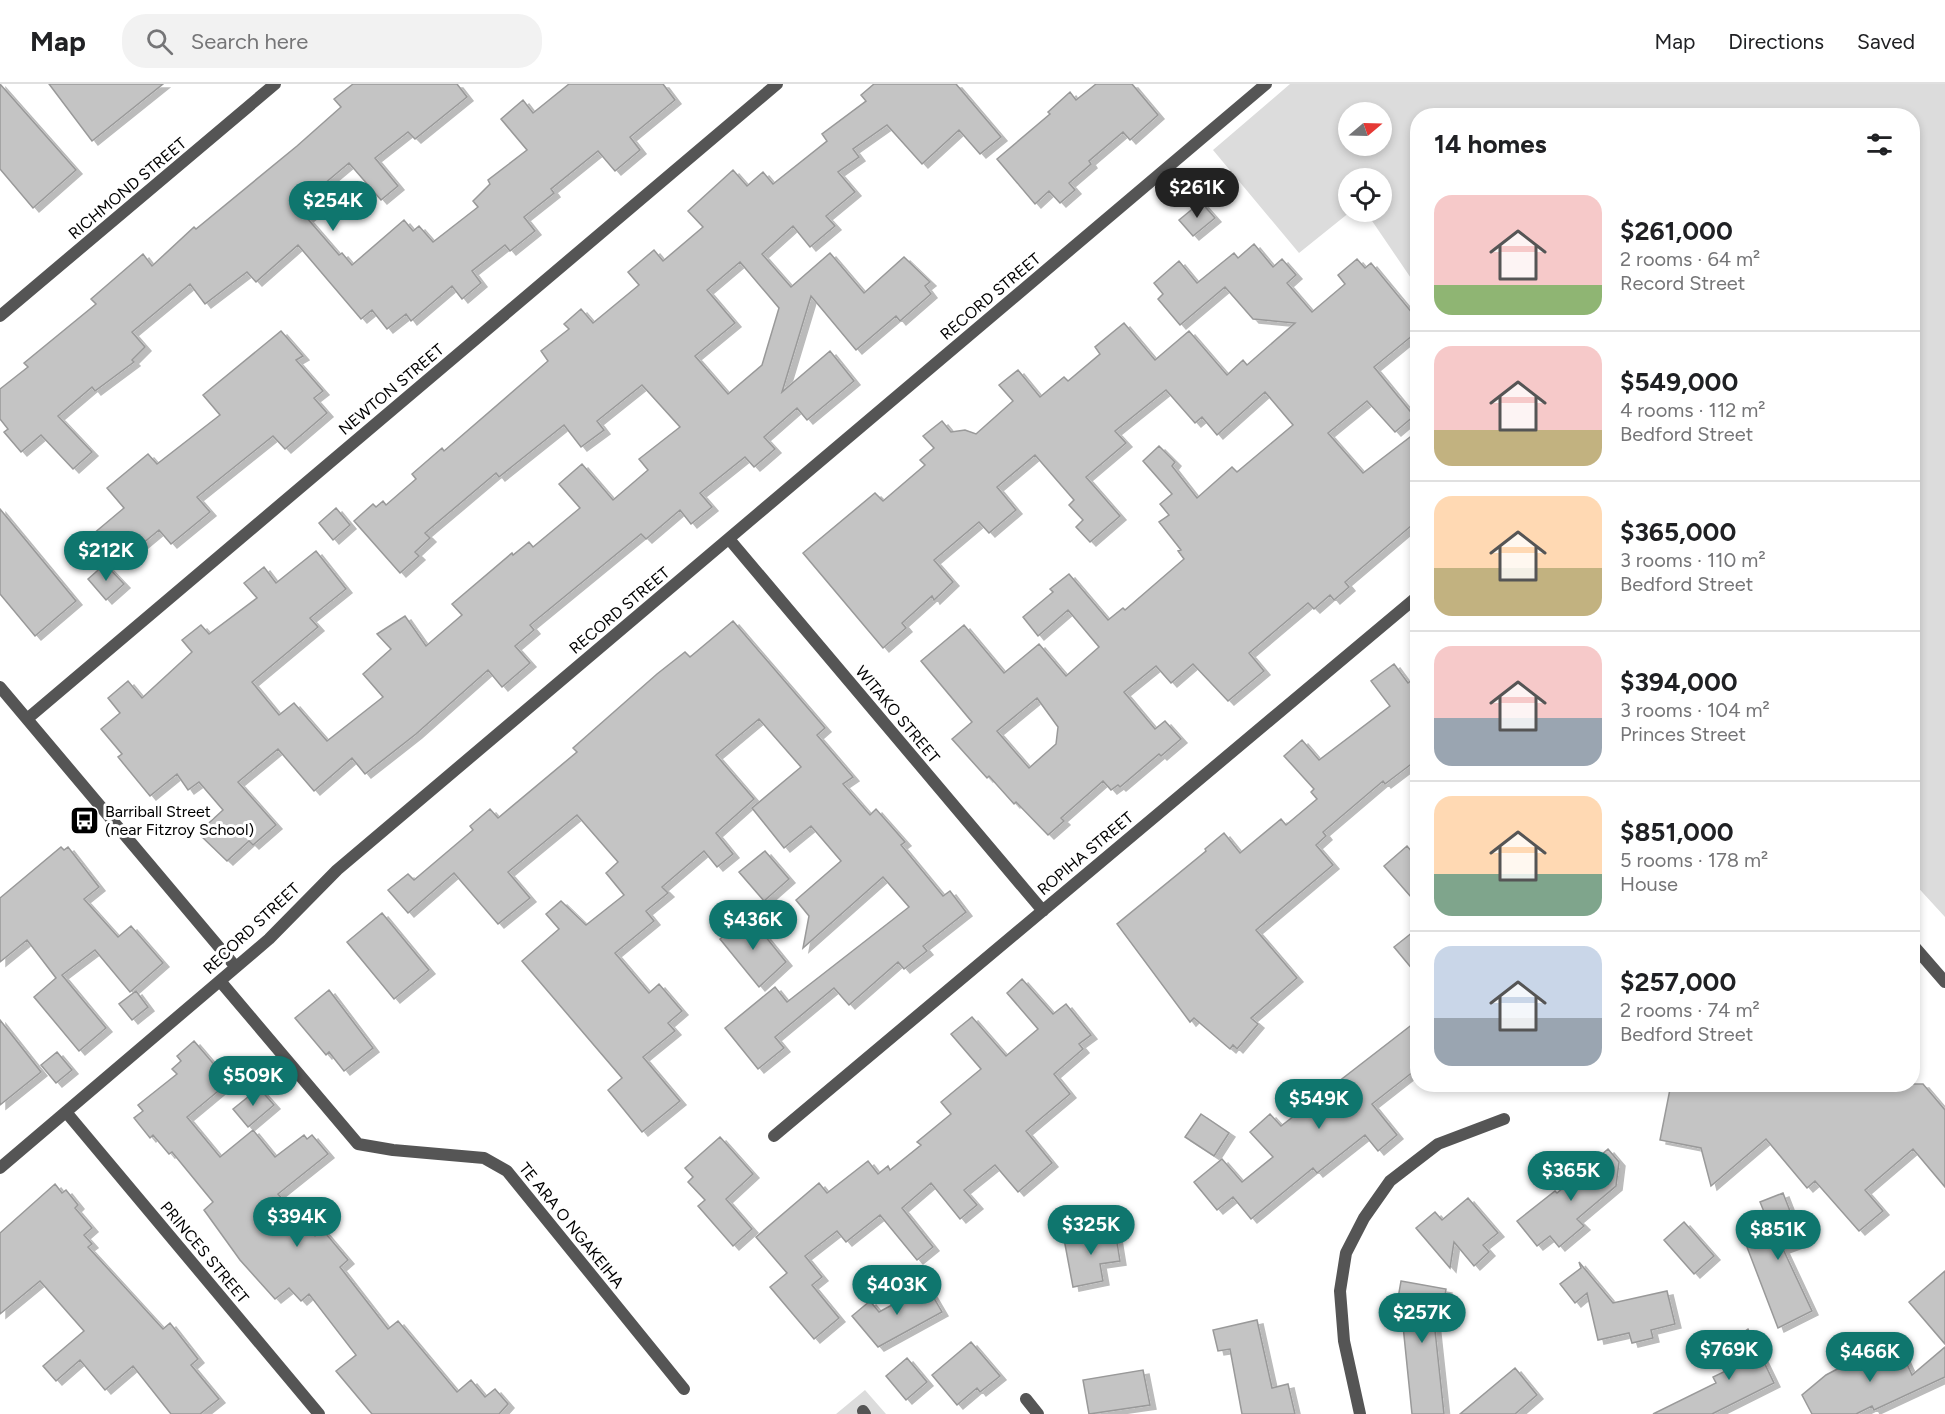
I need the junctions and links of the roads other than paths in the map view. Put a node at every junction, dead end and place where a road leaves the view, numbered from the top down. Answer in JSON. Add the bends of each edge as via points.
{"nodes":[{"id":1,"x":275,"y":84,"type":"edge"},
{"id":2,"x":777,"y":84,"type":"edge"},
{"id":3,"x":1266,"y":84,"type":"edge"},
{"id":4,"x":0,"y":316,"type":"edge"},
{"id":5,"x":729,"y":539,"type":"junction"},
{"id":6,"x":1410,"y":603,"type":"edge"},
{"id":7,"x":0,"y":687,"type":"edge"},
{"id":8,"x":27,"y":719,"type":"junction"},
{"id":9,"x":1043,"y":911,"type":"junction"},
{"id":10,"x":1920,"y":953,"type":"edge"},
{"id":11,"x":235,"y":966,"type":"junction"},
{"id":12,"x":220,"y":981,"type":"junction"},
{"id":13,"x":1945,"y":982,"type":"edge"},
{"id":14,"x":66,"y":1112,"type":"junction"},
{"id":15,"x":1503,"y":1119,"type":"dead end"},
{"id":16,"x":774,"y":1136,"type":"dead end"},
{"id":17,"x":0,"y":1168,"type":"edge"},
{"id":18,"x":684,"y":1389,"type":"dead end"},
{"id":19,"x":1026,"y":1399,"type":"dead end"},
{"id":20,"x":319,"y":1414,"type":"edge"},
{"id":21,"x":1038,"y":1414,"type":"edge"},
{"id":22,"x":1360,"y":1414,"type":"edge"}],
"edges":[{"from":1,"to":4,"type":"street","name":"RICHMOND STREET"},
{"from":2,"to":8,"type":"street","name":"NEWTON STREET"},
{"from":3,"to":5,"type":"street","name":"RECORD STREET"},
{"from":5,"to":9,"type":"street","name":"WITAKO STREET"},
{"from":5,"to":11,"type":"street","name":"RECORD STREET","via":[[337,870],[269,939]]},
{"from":6,"to":9,"type":"street","name":"ROPIHA STREET"},
{"from":7,"to":8,"type":"street"},
{"from":8,"to":11,"type":"street"},
{"from":9,"to":16,"type":"street","name":"ROPIHA STREET"},
{"from":10,"to":13,"type":"street"},
{"from":11,"to":12,"type":"street","name":"RECORD STREET"},
{"from":12,"to":14,"type":"street","name":"RECORD STREET"},
{"from":12,"to":18,"type":"street","name":"TE ARA O NGAKEIHA","via":[[358,1144],[484,1158],[507,1171]]},
{"from":14,"to":17,"type":"street","name":"RECORD STREET"},
{"from":14,"to":20,"type":"street","name":"PRINCES STREET"},
{"from":15,"to":22,"type":"street","via":[[1438,1144],[1390,1181],[1364,1218],[1346,1254],[1340,1291],[1344,1341]]},
{"from":19,"to":21,"type":"street"}]}
